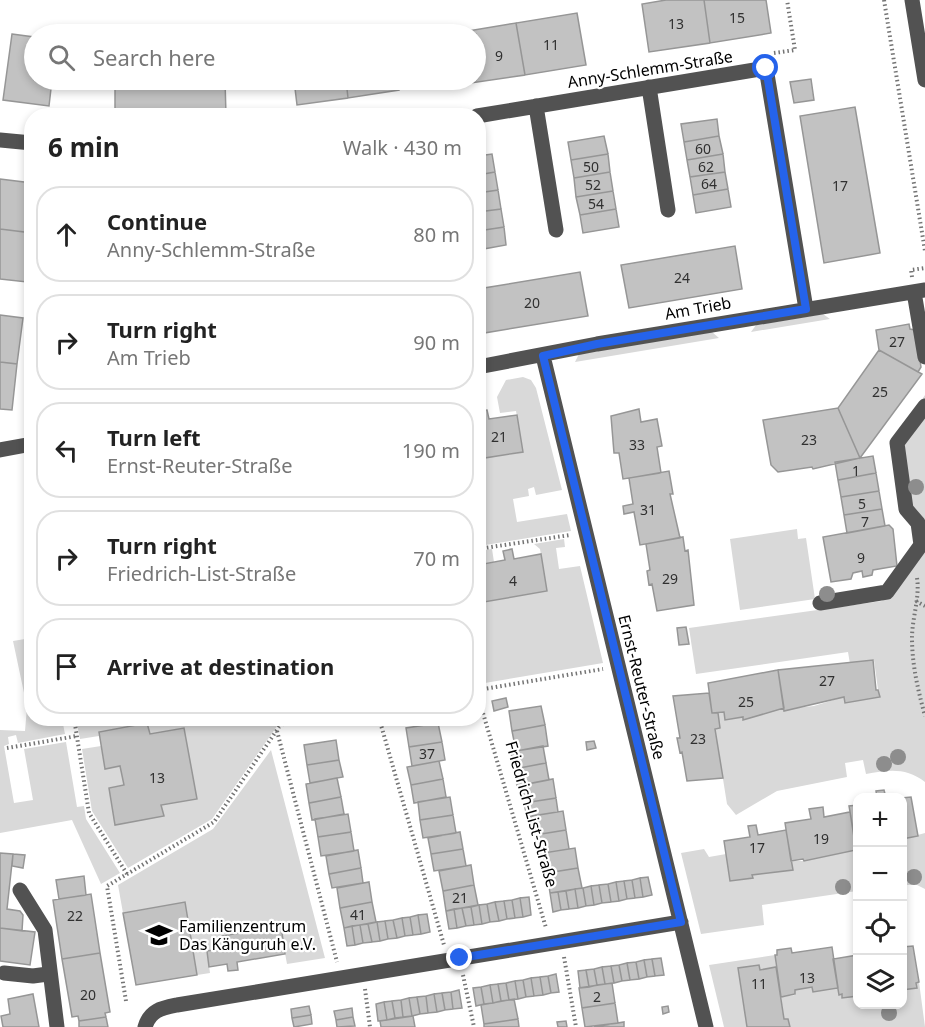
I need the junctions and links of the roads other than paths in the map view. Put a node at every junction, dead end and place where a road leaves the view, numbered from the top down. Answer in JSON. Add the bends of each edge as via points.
{"nodes":[{"id":1,"x":912,"y":0,"type":"edge"},
{"id":2,"x":925,"y":80,"type":"edge"},
{"id":3,"x":649,"y":87,"type":"junction"},
{"id":4,"x":536,"y":106,"type":"junction"},
{"id":5,"x":486,"y":114,"type":"edge"},
{"id":6,"x":0,"y":140,"type":"edge"},
{"id":7,"x":24,"y":142,"type":"edge"},
{"id":8,"x":668,"y":210,"type":"dead end"},
{"id":9,"x":556,"y":230,"type":"dead end"},
{"id":10,"x":920,"y":291,"type":"edge"},
{"id":11,"x":806,"y":309,"type":"junction"},
{"id":12,"x":543,"y":356,"type":"junction"},
{"id":13,"x":925,"y":357,"type":"edge"},
{"id":14,"x":486,"y":366,"type":"edge"},
{"id":15,"x":925,"y":406,"type":"edge"},
{"id":16,"x":24,"y":446,"type":"edge"},
{"id":17,"x":0,"y":450,"type":"edge"},
{"id":18,"x":820,"y":603,"type":"dead end"},
{"id":19,"x":20,"y":890,"type":"dead end"},
{"id":20,"x":681,"y":922,"type":"junction"},
{"id":21,"x":4,"y":973,"type":"dead end"},
{"id":22,"x":48,"y":974,"type":"junction"},
{"id":23,"x":146,"y":1023,"type":"edge"},
{"id":24,"x":57,"y":1027,"type":"edge"},
{"id":25,"x":706,"y":1027,"type":"edge"}],
"edges":[{"from":1,"to":2,"type":"street"},
{"from":3,"to":4,"type":"street","name":"Anny-Schlemm-Straße"},
{"from":3,"to":8,"type":"street"},
{"from":3,"to":11,"type":"street","name":"Anny-Schlemm-Straße","via":[[766,68]]},
{"from":4,"to":5,"type":"street","name":"Anny-Schlemm-Straße"},
{"from":4,"to":9,"type":"street"},
{"from":6,"to":7,"type":"street"},
{"from":10,"to":11,"type":"street","name":"Am Trieb"},
{"from":10,"to":13,"type":"street"},
{"from":11,"to":12,"type":"street","name":"Am Trieb"},
{"from":12,"to":14,"type":"street","name":"Am Trieb"},
{"from":12,"to":20,"type":"street","name":"Ernst-Reuter-Straße"},
{"from":15,"to":18,"type":"street","via":[[897,443],[906,509],[918,523],[921,545],[887,592]]},
{"from":16,"to":17,"type":"street"},
{"from":19,"to":22,"type":"street","via":[[45,930]]},
{"from":20,"to":23,"type":"street","via":[[170,1006],[156,1011]]},
{"from":20,"to":25,"type":"street","name":"Ernst-Reuter-Straße"},
{"from":21,"to":22,"type":"street"},
{"from":22,"to":24,"type":"street"}]}
